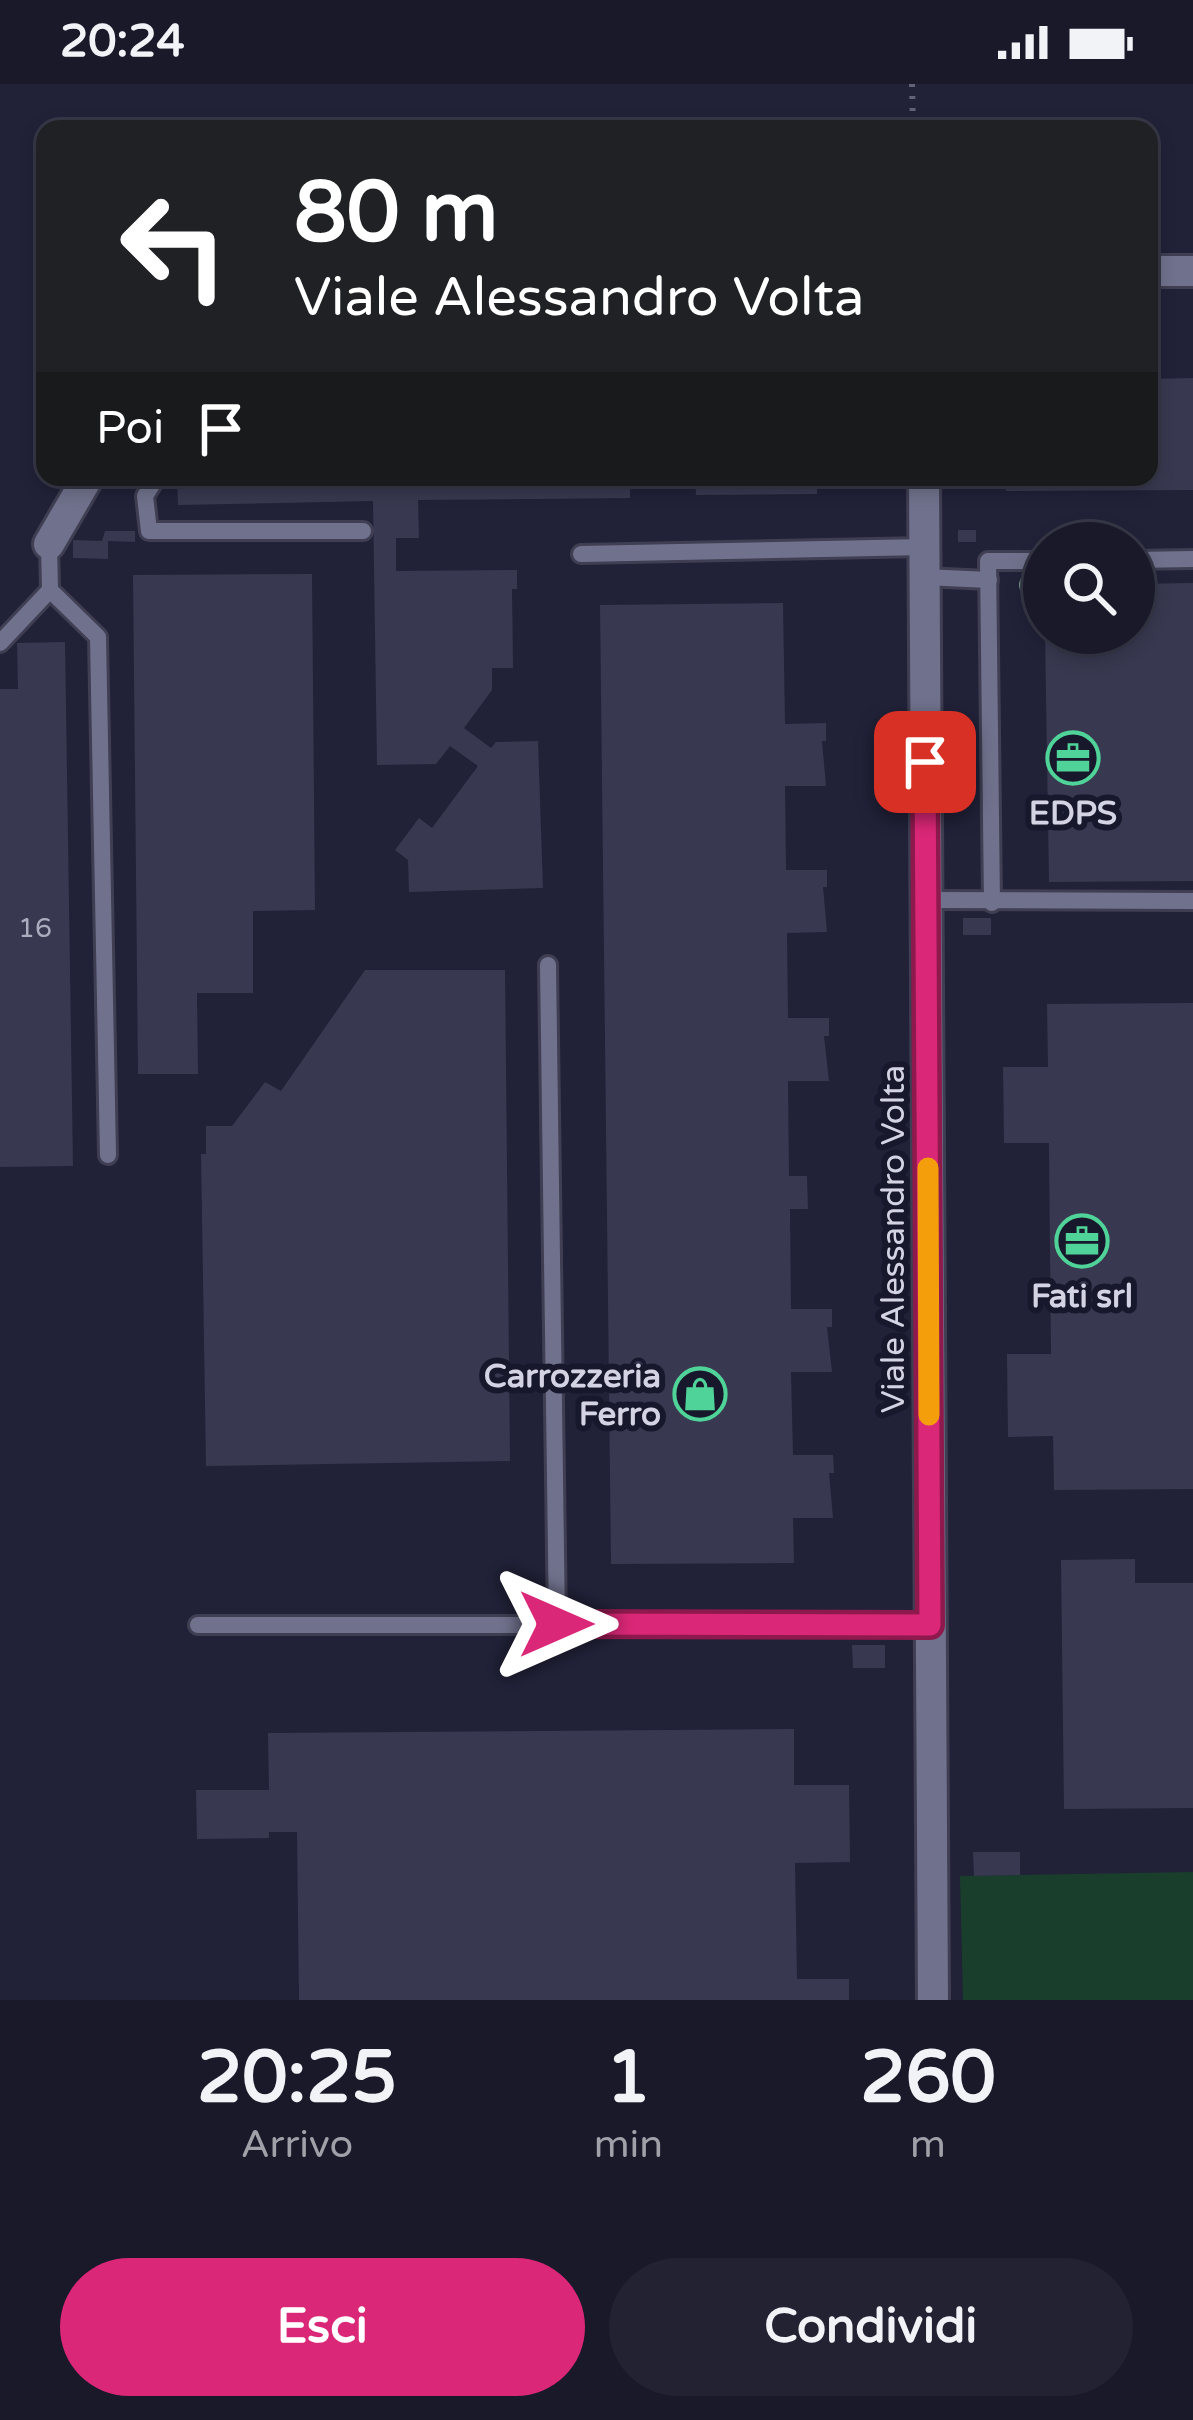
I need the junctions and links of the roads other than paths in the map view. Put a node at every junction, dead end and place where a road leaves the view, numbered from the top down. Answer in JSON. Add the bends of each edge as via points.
{"nodes":[{"id":1,"x":1158,"y":272,"type":"edge"},
{"id":2,"x":1193,"y":272,"type":"edge"},
{"id":3,"x":83,"y":486,"type":"edge"},
{"id":4,"x":151,"y":486,"type":"edge"},
{"id":5,"x":924,"y":486,"type":"edge"},
{"id":6,"x":363,"y":531,"type":"dead end"},
{"id":7,"x":50,"y":544,"type":"joint"},
{"id":8,"x":580,"y":554,"type":"dead end"},
{"id":9,"x":1193,"y":559,"type":"edge"},
{"id":10,"x":1155,"y":560,"type":"edge"},
{"id":11,"x":1023,"y":561,"type":"edge"},
{"id":12,"x":924,"y":562,"type":"junction"},
{"id":13,"x":988,"y":580,"type":"junction"},
{"id":14,"x":50,"y":590,"type":"junction"},
{"id":15,"x":0,"y":643,"type":"edge"},
{"id":16,"x":926,"y":900,"type":"junction"},
{"id":17,"x":1193,"y":901,"type":"edge"},
{"id":18,"x":992,"y":903,"type":"junction"},
{"id":19,"x":548,"y":964,"type":"dead end"},
{"id":20,"x":108,"y":1155,"type":"dead end"},
{"id":21,"x":199,"y":1624,"type":"dead end"},
{"id":22,"x":556,"y":1624,"type":"junction"},
{"id":23,"x":930,"y":1625,"type":"junction"},
{"id":24,"x":933,"y":2000,"type":"edge"}],
"edges":[{"from":1,"to":2,"type":"street"},
{"from":3,"to":7,"type":"street"},
{"from":4,"to":6,"type":"lane","via":[[149,531]]},
{"from":5,"to":12,"type":"street","name":"Viale Alessandro Volta"},
{"from":7,"to":14,"type":"lane"},
{"from":8,"to":12,"type":"lane"},
{"from":9,"to":10,"type":"lane"},
{"from":11,"to":13,"type":"lane","via":[[988,561]]},
{"from":12,"to":13,"type":"lane"},
{"from":12,"to":16,"type":"street","name":"Viale Alessandro Volta"},
{"from":13,"to":18,"type":"lane"},
{"from":14,"to":15,"type":"lane"},
{"from":14,"to":20,"type":"lane","via":[[98,637]]},
{"from":16,"to":18,"type":"lane"},
{"from":16,"to":23,"type":"street","name":"Viale Alessandro Volta"},
{"from":17,"to":18,"type":"lane"},
{"from":19,"to":22,"type":"lane"},
{"from":21,"to":22,"type":"lane"},
{"from":22,"to":23,"type":"lane"},
{"from":23,"to":24,"type":"street","name":"Viale Alessandro Volta"}]}
